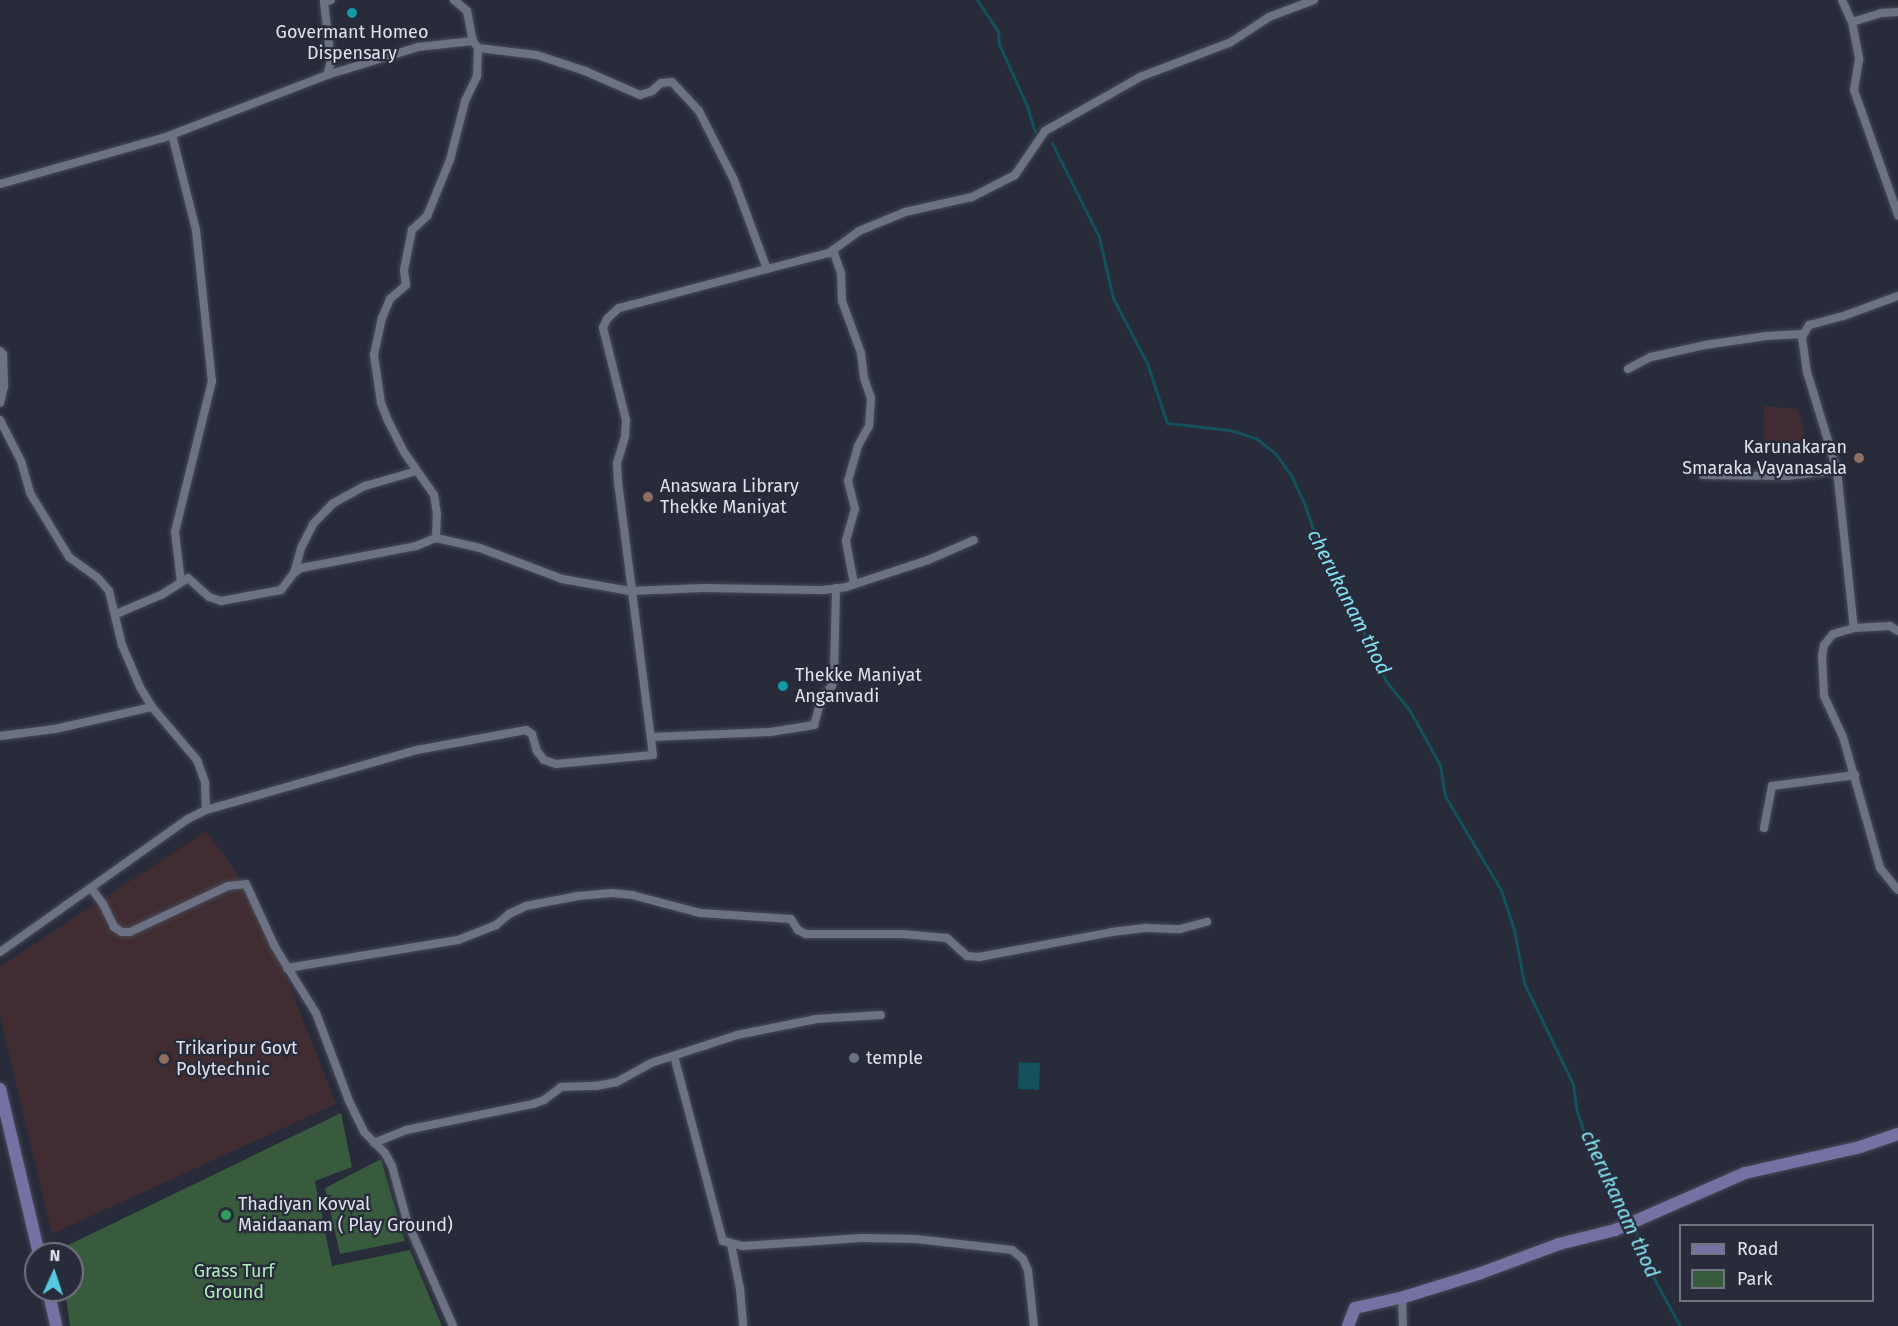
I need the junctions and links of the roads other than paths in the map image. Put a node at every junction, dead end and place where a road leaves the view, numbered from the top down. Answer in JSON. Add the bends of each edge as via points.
{"nodes":[{"id":1,"x":332,"y":0,"type":"edge"},
{"id":2,"x":454,"y":0,"type":"edge"},
{"id":3,"x":1285,"y":0,"type":"edge"},
{"id":4,"x":1314,"y":0,"type":"edge"},
{"id":5,"x":1842,"y":0,"type":"edge"},
{"id":6,"x":1288,"y":10,"type":"junction"},
{"id":7,"x":1898,"y":12,"type":"edge"},
{"id":8,"x":1852,"y":22,"type":"junction"},
{"id":9,"x":475,"y":44,"type":"junction"},
{"id":10,"x":327,"y":75,"type":"junction"},
{"id":11,"x":172,"y":135,"type":"junction"},
{"id":12,"x":0,"y":184,"type":"edge"},
{"id":13,"x":1898,"y":215,"type":"edge"},
{"id":14,"x":833,"y":250,"type":"junction"},
{"id":15,"x":767,"y":269,"type":"junction"},
{"id":16,"x":1898,"y":296,"type":"edge"},
{"id":17,"x":1802,"y":334,"type":"junction"},
{"id":18,"x":0,"y":351,"type":"edge"},
{"id":19,"x":1628,"y":369,"type":"dead end"},
{"id":20,"x":0,"y":403,"type":"edge"},
{"id":21,"x":0,"y":420,"type":"edge"},
{"id":22,"x":1837,"y":470,"type":"junction"},
{"id":23,"x":417,"y":471,"type":"junction"},
{"id":24,"x":1703,"y":475,"type":"dead end"},
{"id":25,"x":436,"y":538,"type":"junction"},
{"id":26,"x":974,"y":540,"type":"dead end"},
{"id":27,"x":294,"y":573,"type":"junction"},
{"id":28,"x":181,"y":582,"type":"junction"},
{"id":29,"x":854,"y":584,"type":"junction"},
{"id":30,"x":836,"y":588,"type":"junction"},
{"id":31,"x":630,"y":591,"type":"junction"},
{"id":32,"x":116,"y":614,"type":"junction"},
{"id":33,"x":1854,"y":628,"type":"junction"},
{"id":34,"x":1898,"y":631,"type":"edge"},
{"id":35,"x":152,"y":706,"type":"junction"},
{"id":36,"x":0,"y":736,"type":"edge"},
{"id":37,"x":651,"y":737,"type":"junction"},
{"id":38,"x":1855,"y":776,"type":"junction"},
{"id":39,"x":206,"y":810,"type":"junction"},
{"id":40,"x":1764,"y":828,"type":"dead end"},
{"id":41,"x":91,"y":888,"type":"junction"},
{"id":42,"x":1898,"y":890,"type":"edge"},
{"id":43,"x":1207,"y":922,"type":"dead end"},
{"id":44,"x":0,"y":952,"type":"edge"},
{"id":45,"x":288,"y":968,"type":"junction"},
{"id":46,"x":881,"y":1015,"type":"dead end"},
{"id":47,"x":674,"y":1056,"type":"junction"},
{"id":48,"x":0,"y":1089,"type":"edge"},
{"id":49,"x":1898,"y":1134,"type":"edge"},
{"id":50,"x":374,"y":1143,"type":"junction"},
{"id":51,"x":36,"y":1242,"type":"edge"},
{"id":52,"x":731,"y":1244,"type":"junction"},
{"id":53,"x":1402,"y":1298,"type":"junction"},
{"id":54,"x":51,"y":1302,"type":"edge"},
{"id":55,"x":56,"y":1326,"type":"edge"},
{"id":56,"x":453,"y":1326,"type":"edge"},
{"id":57,"x":743,"y":1326,"type":"edge"},
{"id":58,"x":1035,"y":1326,"type":"edge"},
{"id":59,"x":1348,"y":1326,"type":"edge"},
{"id":60,"x":1402,"y":1326,"type":"edge"}],
"edges":[{"from":1,"to":10,"type":"street","via":[[324,2],[332,61]]},
{"from":2,"to":9,"type":"street","via":[[467,11]]},
{"from":3,"to":6,"type":"street"},
{"from":4,"to":6,"type":"street"},
{"from":5,"to":8,"type":"street"},
{"from":6,"to":14,"type":"street","via":[[1269,17],[1231,42],[1140,77],[1045,131],[1015,175],[972,197],[896,215],[859,231]]},
{"from":7,"to":8,"type":"street"},
{"from":8,"to":13,"type":"street","via":[[1859,59],[1854,90]]},
{"from":9,"to":10,"type":"street","via":[[418,47]]},
{"from":9,"to":15,"type":"street","via":[[537,55],[640,94],[672,82],[699,111],[729,170]]},
{"from":9,"to":23,"type":"street","via":[[477,76],[465,101],[450,160],[427,216],[412,230],[404,270],[406,285],[390,299],[374,355],[381,403]]},
{"from":10,"to":11,"type":"street"},
{"from":11,"to":12,"type":"street"},
{"from":11,"to":28,"type":"street","via":[[195,230],[212,381],[175,532]]},
{"from":14,"to":15,"type":"street"},
{"from":14,"to":29,"type":"street","via":[[841,273],[842,301],[861,353],[871,398],[869,426],[858,446],[848,481],[855,509],[846,541]]},
{"from":15,"to":31,"type":"street","via":[[619,308],[603,328],[626,420],[626,436],[616,463]]},
{"from":16,"to":17,"type":"street","via":[[1809,325]]},
{"from":17,"to":19,"type":"street","via":[[1705,345],[1652,357]]},
{"from":17,"to":22,"type":"street","via":[[1807,372]]},
{"from":18,"to":20,"type":"street","via":[[4,386]]},
{"from":21,"to":32,"type":"street","via":[[21,461],[30,493],[69,557],[109,591]]},
{"from":22,"to":24,"type":"street","via":[[1787,476]]},
{"from":22,"to":33,"type":"street"},
{"from":23,"to":25,"type":"street","via":[[434,495]]},
{"from":23,"to":27,"type":"street","via":[[365,486],[332,504],[308,533]]},
{"from":25,"to":27,"type":"street","via":[[416,546],[301,568]]},
{"from":25,"to":31,"type":"street","via":[[480,548],[562,579]]},
{"from":26,"to":29,"type":"street"},
{"from":27,"to":28,"type":"street","via":[[281,590],[231,601],[209,597],[188,578]]},
{"from":28,"to":32,"type":"street"},
{"from":29,"to":30,"type":"street"},
{"from":30,"to":31,"type":"street"},
{"from":30,"to":37,"type":"street","via":[[832,686],[822,697],[814,725],[770,732]]},
{"from":31,"to":37,"type":"street"},
{"from":32,"to":35,"type":"street","via":[[122,645]]},
{"from":33,"to":34,"type":"street","via":[[1890,626]]},
{"from":33,"to":38,"type":"street","via":[[1833,634],[1824,645],[1822,656],[1824,696],[1843,736]]},
{"from":35,"to":36,"type":"street","via":[[55,729]]},
{"from":35,"to":39,"type":"street","via":[[196,760],[205,782]]},
{"from":37,"to":39,"type":"street","via":[[653,755],[556,764],[544,760],[531,734],[519,731],[417,750]]},
{"from":38,"to":40,"type":"street","via":[[1772,786]]},
{"from":38,"to":42,"type":"street","via":[[1880,868]]},
{"from":39,"to":41,"type":"street"},
{"from":41,"to":44,"type":"street"},
{"from":41,"to":45,"type":"street","via":[[114,927],[130,932],[228,886],[246,884]]},
{"from":43,"to":45,"type":"street","via":[[1056,941],[979,957],[968,956],[947,938],[806,934],[791,919],[700,913],[632,895],[612,894],[526,906],[496,925],[458,940]]},
{"from":45,"to":50,"type":"street","via":[[316,1012],[349,1101]]},
{"from":46,"to":47,"type":"street","via":[[816,1019],[763,1029]]},
{"from":47,"to":50,"type":"street","via":[[616,1082],[561,1087],[533,1104],[406,1130]]},
{"from":47,"to":52,"type":"street","via":[[723,1241]]},
{"from":48,"to":51,"type":"street"},
{"from":49,"to":53,"type":"street","via":[[1860,1148],[1745,1173],[1615,1230],[1559,1244]]},
{"from":50,"to":56,"type":"street","via":[[392,1166],[407,1221]]},
{"from":52,"to":57,"type":"street"},
{"from":52,"to":58,"type":"street","via":[[916,1239],[1012,1250],[1023,1259],[1028,1271]]},
{"from":53,"to":59,"type":"street","via":[[1355,1308]]},
{"from":53,"to":60,"type":"street"},
{"from":54,"to":55,"type":"street"}]}
